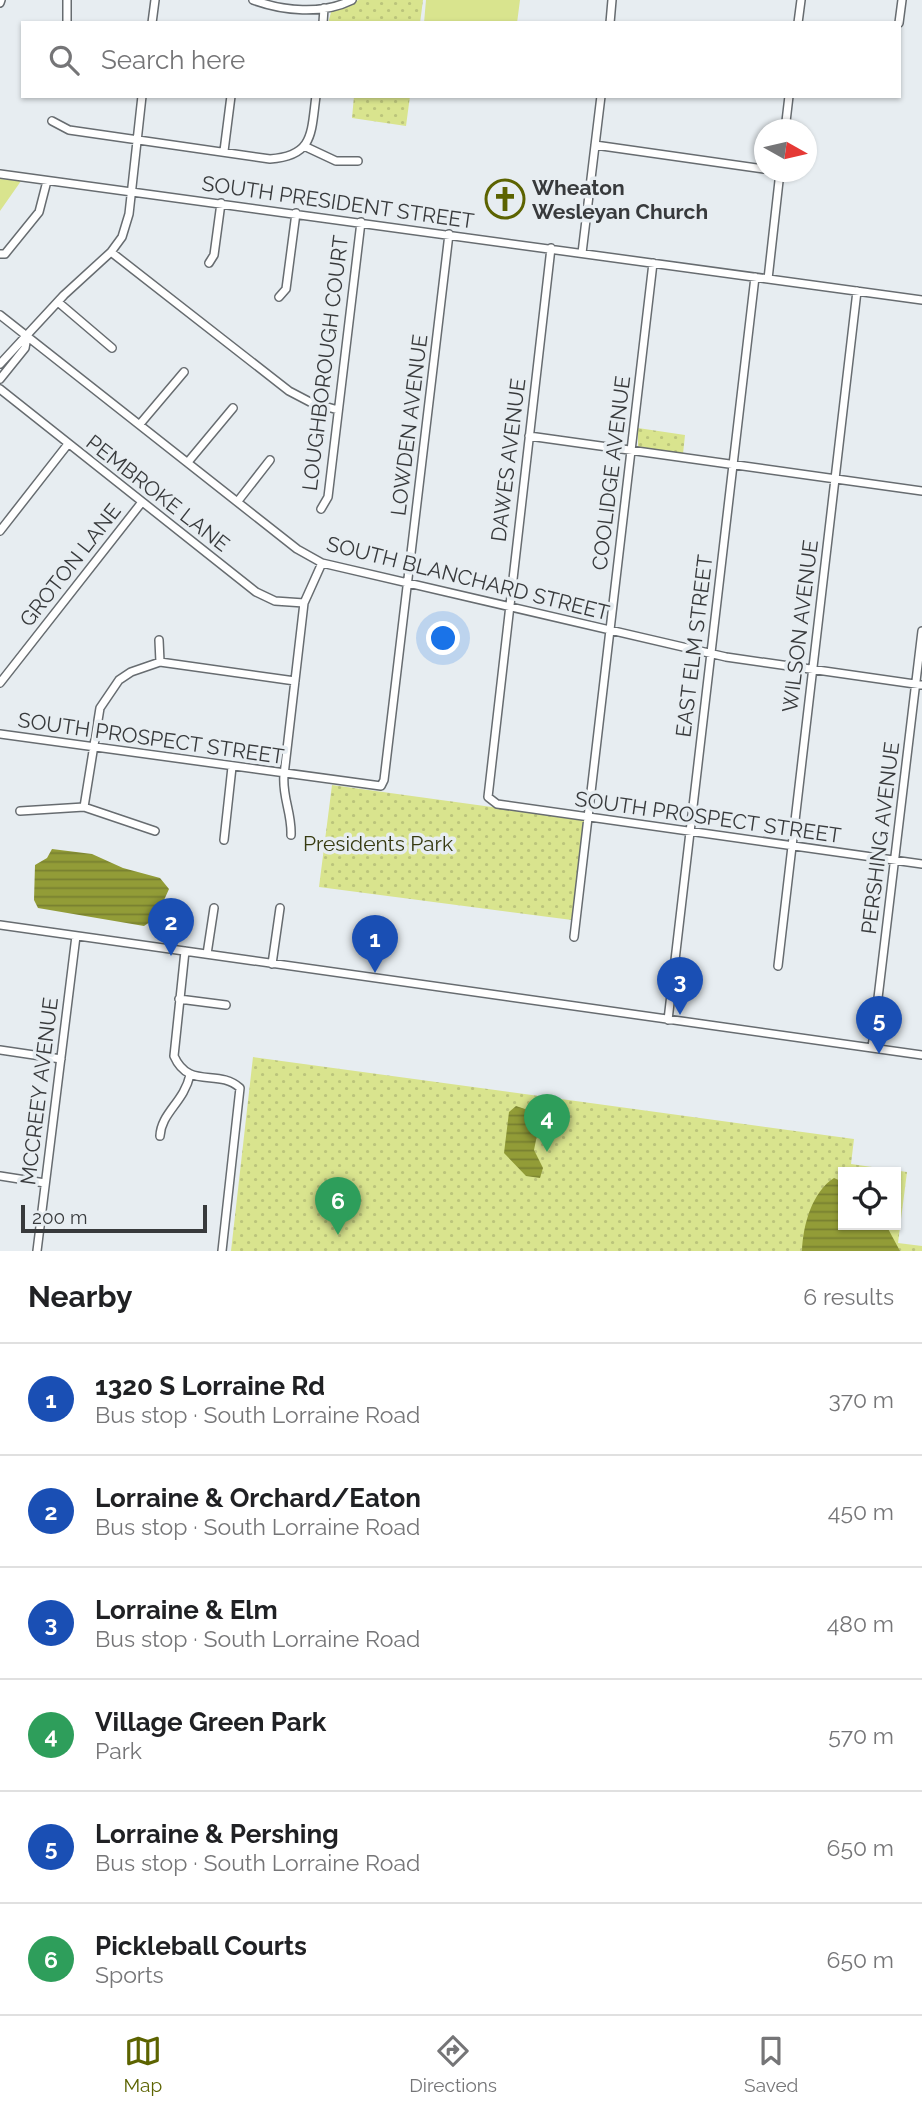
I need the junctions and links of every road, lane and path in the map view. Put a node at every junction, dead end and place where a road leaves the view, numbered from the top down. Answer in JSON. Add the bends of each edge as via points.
{"nodes":[{"id":1,"x":67,"y":0,"type":"edge"},
{"id":2,"x":155,"y":0,"type":"edge"},
{"id":3,"x":253,"y":0,"type":"edge"},
{"id":4,"x":287,"y":0,"type":"edge"},
{"id":5,"x":352,"y":0,"type":"edge"},
{"id":6,"x":612,"y":0,"type":"edge"},
{"id":7,"x":801,"y":0,"type":"edge"},
{"id":8,"x":902,"y":0,"type":"edge"},
{"id":9,"x":324,"y":8,"type":"junction"},
{"id":10,"x":285,"y":9,"type":"junction"},
{"id":11,"x":67,"y":21,"type":"edge"},
{"id":12,"x":152,"y":21,"type":"edge"},
{"id":13,"x":323,"y":21,"type":"edge"},
{"id":14,"x":610,"y":21,"type":"edge"},
{"id":15,"x":798,"y":21,"type":"edge"},
{"id":16,"x":899,"y":21,"type":"edge"},
{"id":17,"x":142,"y":98,"type":"edge"},
{"id":18,"x":231,"y":98,"type":"edge"},
{"id":19,"x":316,"y":98,"type":"edge"},
{"id":20,"x":601,"y":98,"type":"edge"},
{"id":21,"x":789,"y":98,"type":"edge"},
{"id":22,"x":786,"y":119,"type":"edge"},
{"id":23,"x":52,"y":121,"type":"dead end"},
{"id":24,"x":136,"y":137,"type":"junction"},
{"id":25,"x":595,"y":145,"type":"junction"},
{"id":26,"x":304,"y":146,"type":"junction"},
{"id":27,"x":224,"y":151,"type":"junction"},
{"id":28,"x":358,"y":161,"type":"dead end"},
{"id":29,"x":754,"y":167,"type":"edge"},
{"id":30,"x":0,"y":174,"type":"edge"},
{"id":31,"x":47,"y":180,"type":"junction"},
{"id":32,"x":779,"y":182,"type":"edge"},
{"id":33,"x":132,"y":192,"type":"junction"},
{"id":34,"x":221,"y":203,"type":"junction"},
{"id":35,"x":296,"y":213,"type":"junction"},
{"id":36,"x":361,"y":222,"type":"junction"},
{"id":37,"x":449,"y":234,"type":"junction"},
{"id":38,"x":551,"y":248,"type":"junction"},
{"id":39,"x":111,"y":252,"type":"junction"},
{"id":40,"x":582,"y":253,"type":"junction"},
{"id":41,"x":0,"y":254,"type":"edge"},
{"id":42,"x":653,"y":262,"type":"junction"},
{"id":43,"x":209,"y":263,"type":"dead end"},
{"id":44,"x":755,"y":277,"type":"junction"},
{"id":45,"x":768,"y":279,"type":"junction"},
{"id":46,"x":857,"y":291,"type":"junction"},
{"id":47,"x":279,"y":298,"type":"dead end"},
{"id":48,"x":922,"y":300,"type":"edge"},
{"id":49,"x":58,"y":302,"type":"junction"},
{"id":50,"x":0,"y":315,"type":"edge"},
{"id":51,"x":27,"y":337,"type":"junction"},
{"id":52,"x":112,"y":348,"type":"dead end"},
{"id":53,"x":0,"y":364,"type":"edge"},
{"id":54,"x":184,"y":372,"type":"dead end"},
{"id":55,"x":0,"y":379,"type":"edge"},
{"id":56,"x":0,"y":389,"type":"edge"},
{"id":57,"x":233,"y":408,"type":"dead end"},
{"id":58,"x":338,"y":410,"type":"junction"},
{"id":59,"x":141,"y":424,"type":"junction"},
{"id":60,"x":529,"y":436,"type":"junction"},
{"id":61,"x":68,"y":444,"type":"junction"},
{"id":62,"x":631,"y":450,"type":"junction"},
{"id":63,"x":270,"y":460,"type":"dead end"},
{"id":64,"x":188,"y":462,"type":"junction"},
{"id":65,"x":733,"y":465,"type":"junction"},
{"id":66,"x":835,"y":479,"type":"junction"},
{"id":67,"x":922,"y":491,"type":"edge"},
{"id":68,"x":237,"y":500,"type":"junction"},
{"id":69,"x":142,"y":502,"type":"junction"},
{"id":70,"x":321,"y":509,"type":"dead end"},
{"id":71,"x":0,"y":531,"type":"edge"},
{"id":72,"x":321,"y":563,"type":"junction"},
{"id":73,"x":407,"y":585,"type":"junction"},
{"id":74,"x":304,"y":603,"type":"junction"},
{"id":75,"x":509,"y":608,"type":"junction"},
{"id":76,"x":610,"y":631,"type":"junction"},
{"id":77,"x":922,"y":631,"type":"edge"},
{"id":78,"x":159,"y":640,"type":"dead end"},
{"id":79,"x":711,"y":653,"type":"junction"},
{"id":80,"x":160,"y":662,"type":"junction"},
{"id":81,"x":813,"y":669,"type":"junction"},
{"id":82,"x":295,"y":681,"type":"junction"},
{"id":83,"x":0,"y":683,"type":"edge"},
{"id":84,"x":919,"y":685,"type":"edge"},
{"id":85,"x":0,"y":734,"type":"edge"},
{"id":86,"x":93,"y":747,"type":"junction"},
{"id":87,"x":232,"y":767,"type":"junction"},
{"id":88,"x":284,"y":775,"type":"junction"},
{"id":89,"x":381,"y":786,"type":"joint"},
{"id":90,"x":490,"y":800,"type":"joint"},
{"id":91,"x":84,"y":807,"type":"junction"},
{"id":92,"x":20,"y":811,"type":"dead end"},
{"id":93,"x":588,"y":818,"type":"junction"},
{"id":94,"x":155,"y":831,"type":"dead end"},
{"id":95,"x":690,"y":832,"type":"junction"},
{"id":96,"x":291,"y":835,"type":"dead end"},
{"id":97,"x":224,"y":840,"type":"dead end"},
{"id":98,"x":792,"y":846,"type":"junction"},
{"id":99,"x":895,"y":860,"type":"junction"},
{"id":100,"x":922,"y":864,"type":"edge"},
{"id":101,"x":214,"y":908,"type":"dead end"},
{"id":102,"x":280,"y":908,"type":"dead end"},
{"id":103,"x":0,"y":925,"type":"edge"},
{"id":104,"x":76,"y":936,"type":"junction"},
{"id":105,"x":574,"y":937,"type":"dead end"},
{"id":106,"x":186,"y":951,"type":"junction"},
{"id":107,"x":207,"y":954,"type":"junction"},
{"id":108,"x":272,"y":964,"type":"junction"},
{"id":109,"x":778,"y":966,"type":"dead end"},
{"id":110,"x":179,"y":999,"type":"junction"},
{"id":111,"x":226,"y":1005,"type":"dead end"},
{"id":112,"x":668,"y":1020,"type":"junction"},
{"id":113,"x":872,"y":1048,"type":"junction"},
{"id":114,"x":0,"y":1051,"type":"edge"},
{"id":115,"x":922,"y":1055,"type":"edge"},
{"id":116,"x":61,"y":1059,"type":"junction"},
{"id":117,"x":190,"y":1075,"type":"junction"},
{"id":118,"x":160,"y":1136,"type":"dead end"},
{"id":119,"x":0,"y":1176,"type":"edge"},
{"id":120,"x":46,"y":1183,"type":"junction"},
{"id":121,"x":37,"y":1251,"type":"edge"},
{"id":122,"x":222,"y":1251,"type":"edge"}],
"edges":[{"from":1,"to":11,"type":"street"},
{"from":2,"to":12,"type":"street"},
{"from":3,"to":10,"type":"street"},
{"from":4,"to":10,"type":"street"},
{"from":5,"to":9,"type":"street"},
{"from":6,"to":14,"type":"street"},
{"from":7,"to":15,"type":"street"},
{"from":8,"to":16,"type":"street"},
{"from":9,"to":10,"type":"street"},
{"from":9,"to":13,"type":"street"},
{"from":17,"to":24,"type":"street"},
{"from":18,"to":27,"type":"street"},
{"from":19,"to":26,"type":"street","via":[[311,138]]},
{"from":20,"to":25,"type":"street"},
{"from":21,"to":22,"type":"street"},
{"from":23,"to":24,"type":"street","via":[[69,130]]},
{"from":24,"to":27,"type":"street"},
{"from":24,"to":33,"type":"street"},
{"from":25,"to":29,"type":"street"},
{"from":25,"to":40,"type":"street"},
{"from":26,"to":27,"type":"street","via":[[283,158],[270,159]]},
{"from":26,"to":28,"type":"street","via":[[321,157]]},
{"from":30,"to":31,"type":"street","name":"SOUTH PRESIDENT STREET"},
{"from":31,"to":33,"type":"street","name":"SOUTH PRESIDENT STREET"},
{"from":31,"to":41,"type":"street","via":[[39,212],[5,254]]},
{"from":32,"to":45,"type":"street"},
{"from":33,"to":34,"type":"street","name":"SOUTH PRESIDENT STREET"},
{"from":33,"to":39,"type":"street","via":[[124,232]]},
{"from":34,"to":35,"type":"street","name":"SOUTH PRESIDENT STREET"},
{"from":34,"to":43,"type":"street"},
{"from":35,"to":36,"type":"street","name":"SOUTH PRESIDENT STREET"},
{"from":35,"to":47,"type":"street","via":[[286,289]]},
{"from":36,"to":37,"type":"street","name":"SOUTH PRESIDENT STREET"},
{"from":36,"to":58,"type":"street","name":"LOUGHBOROUGH COURT"},
{"from":37,"to":38,"type":"street","name":"SOUTH PRESIDENT STREET"},
{"from":37,"to":73,"type":"street","name":"LOWDEN AVENUE"},
{"from":38,"to":40,"type":"street","name":"SOUTH PRESIDENT STREET"},
{"from":38,"to":60,"type":"street","name":"DAWES AVENUE"},
{"from":39,"to":49,"type":"street"},
{"from":39,"to":58,"type":"street","via":[[289,391]]},
{"from":40,"to":42,"type":"street","name":"SOUTH PRESIDENT STREET"},
{"from":42,"to":44,"type":"street","name":"SOUTH PRESIDENT STREET"},
{"from":42,"to":62,"type":"street","name":"COOLIDGE AVENUE"},
{"from":44,"to":45,"type":"street","name":"SOUTH PRESIDENT STREET"},
{"from":44,"to":65,"type":"street","name":"EAST ELM STREET"},
{"from":45,"to":46,"type":"street"},
{"from":46,"to":48,"type":"street"},
{"from":46,"to":66,"type":"street","name":"WILSON AVENUE"},
{"from":49,"to":51,"type":"street"},
{"from":49,"to":52,"type":"street"},
{"from":50,"to":51,"type":"street","name":"SOUTH BLANCHARD STREET"},
{"from":51,"to":53,"type":"street","via":[[19,340]]},
{"from":51,"to":55,"type":"street","via":[[25,348]]},
{"from":51,"to":59,"type":"street","name":"SOUTH BLANCHARD STREET"},
{"from":54,"to":59,"type":"street"},
{"from":56,"to":61,"type":"street","name":"PEMBROKE LANE"},
{"from":57,"to":64,"type":"street"},
{"from":58,"to":70,"type":"street","name":"LOUGHBOROUGH COURT","via":[[328,497]]},
{"from":59,"to":64,"type":"street","name":"SOUTH BLANCHARD STREET"},
{"from":60,"to":62,"type":"street"},
{"from":60,"to":75,"type":"street","name":"DAWES AVENUE"},
{"from":61,"to":69,"type":"street","name":"PEMBROKE LANE"},
{"from":61,"to":71,"type":"street"},
{"from":62,"to":65,"type":"street"},
{"from":62,"to":76,"type":"street","name":"COOLIDGE AVENUE"},
{"from":63,"to":68,"type":"street"},
{"from":64,"to":68,"type":"street","name":"SOUTH BLANCHARD STREET"},
{"from":65,"to":66,"type":"street"},
{"from":65,"to":79,"type":"street","name":"EAST ELM STREET"},
{"from":66,"to":67,"type":"street"},
{"from":66,"to":81,"type":"street","name":"WILSON AVENUE"},
{"from":68,"to":72,"type":"street","name":"SOUTH BLANCHARD STREET"},
{"from":69,"to":74,"type":"street","name":"PEMBROKE LANE","via":[[262,596]]},
{"from":69,"to":83,"type":"street","name":"GROTON LANE"},
{"from":72,"to":73,"type":"street","name":"SOUTH BLANCHARD STREET"},
{"from":72,"to":74,"type":"street"},
{"from":73,"to":75,"type":"street","name":"SOUTH BLANCHARD STREET"},
{"from":73,"to":89,"type":"street","name":"LOWDEN AVENUE"},
{"from":74,"to":82,"type":"street"},
{"from":75,"to":76,"type":"street","name":"SOUTH BLANCHARD STREET"},
{"from":75,"to":90,"type":"street","name":"DAWES AVENUE","via":[[487,792]]},
{"from":76,"to":79,"type":"street","name":"SOUTH BLANCHARD STREET"},
{"from":76,"to":93,"type":"street","name":"COOLIDGE AVENUE"},
{"from":77,"to":84,"type":"street","name":"PERSHING AVENUE"},
{"from":78,"to":80,"type":"street"},
{"from":79,"to":81,"type":"street","name":"SOUTH BLANCHARD STREET"},
{"from":79,"to":95,"type":"street","name":"EAST ELM STREET"},
{"from":80,"to":82,"type":"street"},
{"from":80,"to":86,"type":"street","via":[[131,672],[111,689],[100,708]]},
{"from":81,"to":84,"type":"street","name":"SOUTH BLANCHARD STREET"},
{"from":81,"to":98,"type":"street","name":"WILSON AVENUE"},
{"from":82,"to":88,"type":"street"},
{"from":84,"to":99,"type":"street","name":"PERSHING AVENUE"},
{"from":85,"to":86,"type":"street","name":"SOUTH PROSPECT STREET"},
{"from":86,"to":87,"type":"street","name":"SOUTH PROSPECT STREET"},
{"from":86,"to":91,"type":"street"},
{"from":87,"to":88,"type":"street","name":"SOUTH PROSPECT STREET"},
{"from":87,"to":97,"type":"street"},
{"from":88,"to":89,"type":"street","name":"SOUTH PROSPECT STREET"},
{"from":88,"to":96,"type":"street"},
{"from":90,"to":93,"type":"street","name":"SOUTH PROSPECT STREET"},
{"from":91,"to":92,"type":"street"},
{"from":91,"to":94,"type":"street"},
{"from":93,"to":95,"type":"street","name":"SOUTH PROSPECT STREET"},
{"from":93,"to":105,"type":"street","name":"COOLIDGE AVENUE"},
{"from":95,"to":98,"type":"street","name":"SOUTH PROSPECT STREET"},
{"from":95,"to":112,"type":"street","name":"EAST ELM STREET"},
{"from":98,"to":99,"type":"street","name":"SOUTH PROSPECT STREET"},
{"from":98,"to":109,"type":"street","name":"WILSON AVENUE"},
{"from":99,"to":100,"type":"street","name":"SOUTH PROSPECT STREET"},
{"from":99,"to":113,"type":"street","name":"PERSHING AVENUE"},
{"from":101,"to":107,"type":"street"},
{"from":102,"to":108,"type":"street"},
{"from":103,"to":104,"type":"street"},
{"from":104,"to":106,"type":"street"},
{"from":104,"to":116,"type":"street","name":"MCCREEY AVENUE"},
{"from":106,"to":107,"type":"street"},
{"from":106,"to":110,"type":"street"},
{"from":107,"to":108,"type":"street"},
{"from":108,"to":112,"type":"street"},
{"from":110,"to":111,"type":"street"},
{"from":110,"to":117,"type":"street","via":[[173,1049],[179,1066]]},
{"from":112,"to":113,"type":"street"},
{"from":113,"to":115,"type":"street"},
{"from":114,"to":116,"type":"street"},
{"from":116,"to":120,"type":"street","name":"MCCREEY AVENUE"},
{"from":117,"to":118,"type":"street","via":[[187,1091],[163,1122]]},
{"from":117,"to":122,"type":"street","via":[[233,1081],[240,1087]]},
{"from":119,"to":120,"type":"street"},
{"from":120,"to":121,"type":"street","name":"MCCREEY AVENUE"}]}
